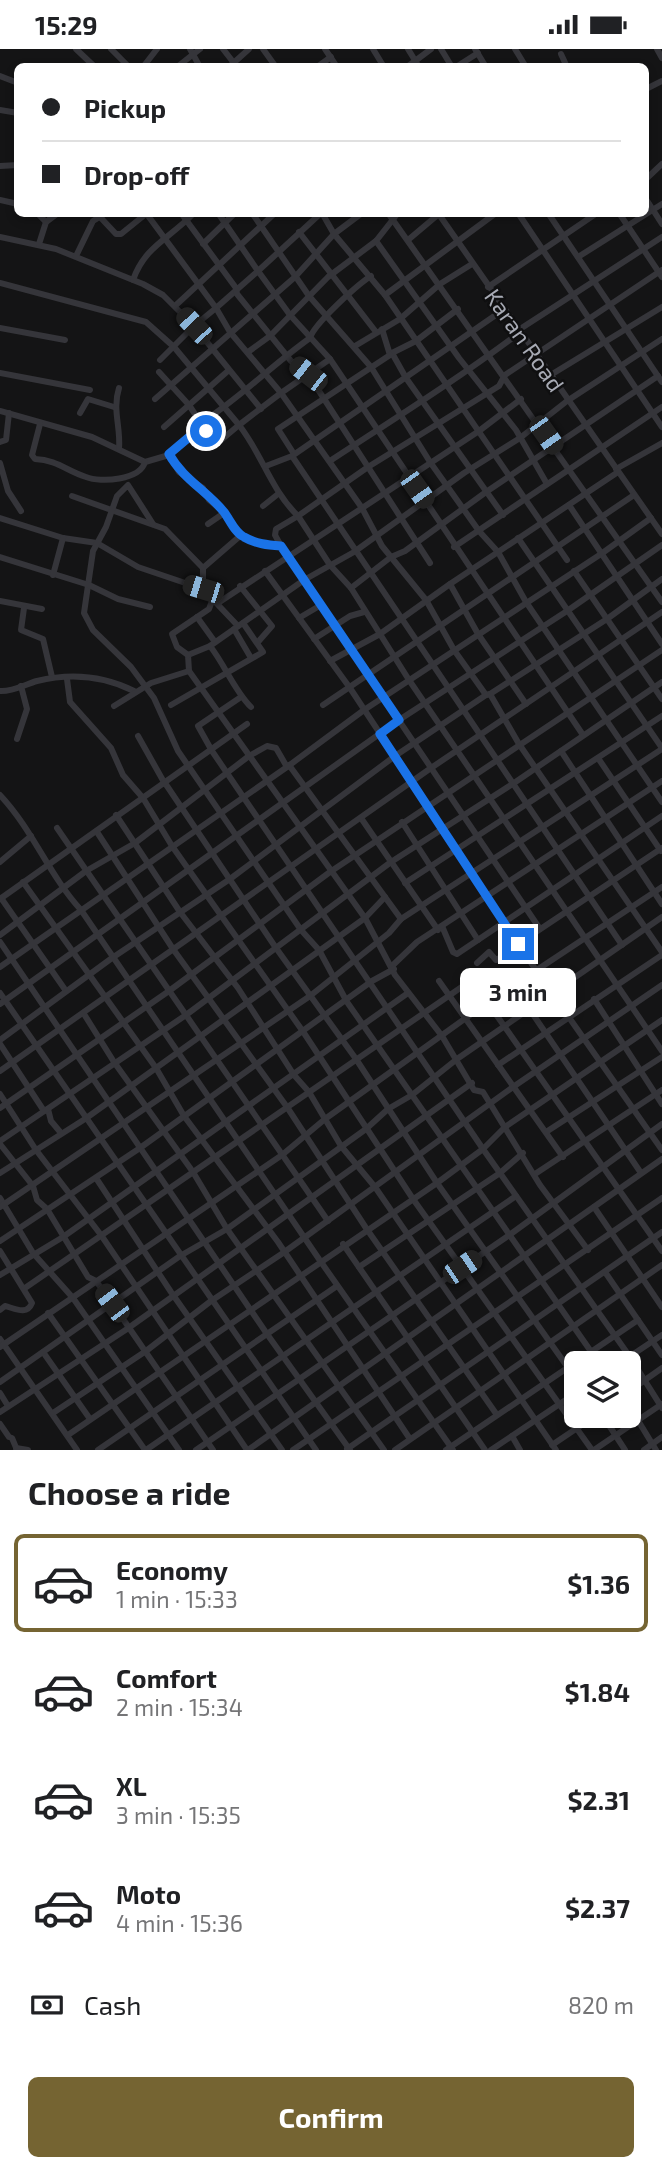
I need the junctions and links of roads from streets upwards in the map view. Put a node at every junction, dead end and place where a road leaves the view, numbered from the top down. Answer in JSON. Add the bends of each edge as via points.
{"nodes":[{"id":1,"x":111,"y":49,"type":"edge"},
{"id":2,"x":157,"y":49,"type":"edge"},
{"id":3,"x":200,"y":49,"type":"edge"},
{"id":4,"x":249,"y":49,"type":"edge"},
{"id":5,"x":325,"y":49,"type":"edge"},
{"id":6,"x":408,"y":49,"type":"edge"},
{"id":7,"x":431,"y":49,"type":"edge"},
{"id":8,"x":440,"y":49,"type":"edge"},
{"id":9,"x":657,"y":49,"type":"edge"},
{"id":10,"x":477,"y":51,"type":"edge"},
{"id":11,"x":191,"y":52,"type":"edge"},
{"id":12,"x":561,"y":54,"type":"dead end"},
{"id":13,"x":331,"y":57,"type":"junction"},
{"id":14,"x":662,"y":58,"type":"edge"},
{"id":15,"x":125,"y":63,"type":"edge"},
{"id":16,"x":146,"y":63,"type":"edge"},
{"id":17,"x":235,"y":63,"type":"edge"},
{"id":18,"x":323,"y":63,"type":"edge"},
{"id":19,"x":335,"y":63,"type":"edge"},
{"id":20,"x":417,"y":63,"type":"edge"},
{"id":21,"x":451,"y":63,"type":"edge"},
{"id":22,"x":460,"y":63,"type":"edge"},
{"id":23,"x":564,"y":63,"type":"edge"},
{"id":24,"x":662,"y":164,"type":"edge"},
{"id":25,"x":649,"y":176,"type":"edge"},
{"id":26,"x":649,"y":204,"type":"edge"},
{"id":27,"x":662,"y":204,"type":"edge"},
{"id":28,"x":653,"y":210,"type":"junction"},
{"id":29,"x":649,"y":212,"type":"edge"},
{"id":30,"x":41,"y":217,"type":"edge"},
{"id":31,"x":53,"y":217,"type":"edge"},
{"id":32,"x":102,"y":217,"type":"edge"},
{"id":33,"x":105,"y":217,"type":"edge"},
{"id":34,"x":142,"y":217,"type":"edge"},
{"id":35,"x":148,"y":217,"type":"edge"},
{"id":36,"x":183,"y":217,"type":"edge"},
{"id":37,"x":190,"y":217,"type":"edge"},
{"id":38,"x":221,"y":217,"type":"edge"},
{"id":39,"x":231,"y":217,"type":"edge"},
{"id":40,"x":255,"y":217,"type":"edge"},
{"id":41,"x":271,"y":217,"type":"edge"},
{"id":42,"x":316,"y":217,"type":"edge"},
{"id":43,"x":323,"y":217,"type":"edge"},
{"id":44,"x":357,"y":217,"type":"edge"},
{"id":45,"x":391,"y":217,"type":"edge"},
{"id":46,"x":393,"y":217,"type":"edge"},
{"id":47,"x":435,"y":217,"type":"edge"},
{"id":48,"x":441,"y":217,"type":"edge"},
{"id":49,"x":490,"y":217,"type":"edge"},
{"id":50,"x":521,"y":217,"type":"edge"},
{"id":51,"x":551,"y":217,"type":"edge"},
{"id":52,"x":584,"y":217,"type":"edge"},
{"id":53,"x":592,"y":217,"type":"edge"},
{"id":54,"x":621,"y":217,"type":"edge"},
{"id":55,"x":642,"y":217,"type":"edge"},
{"id":56,"x":586,"y":221,"type":"junction"},
{"id":57,"x":46,"y":222,"type":"junction"},
{"id":58,"x":186,"y":222,"type":"junction"},
{"id":59,"x":225,"y":223,"type":"junction"},
{"id":60,"x":662,"y":224,"type":"edge"},
{"id":61,"x":262,"y":226,"type":"junction"},
{"id":62,"x":627,"y":226,"type":"junction"},
{"id":63,"x":299,"y":232,"type":"junction"},
{"id":64,"x":334,"y":234,"type":"junction"},
{"id":65,"x":564,"y":236,"type":"junction"},
{"id":66,"x":0,"y":237,"type":"edge"},
{"id":67,"x":662,"y":237,"type":"edge"},
{"id":68,"x":165,"y":240,"type":"junction"},
{"id":69,"x":408,"y":240,"type":"junction"},
{"id":70,"x":376,"y":241,"type":"junction"},
{"id":71,"x":456,"y":241,"type":"junction"},
{"id":72,"x":39,"y":244,"type":"junction"},
{"id":73,"x":203,"y":244,"type":"junction"},
{"id":74,"x":241,"y":248,"type":"junction"},
{"id":75,"x":643,"y":249,"type":"junction"},
{"id":76,"x":279,"y":250,"type":"junction"},
{"id":77,"x":543,"y":250,"type":"junction"},
{"id":78,"x":314,"y":255,"type":"junction"},
{"id":79,"x":76,"y":256,"type":"junction"},
{"id":80,"x":354,"y":256,"type":"junction"},
{"id":81,"x":578,"y":257,"type":"junction"},
{"id":82,"x":426,"y":263,"type":"junction"},
{"id":83,"x":472,"y":264,"type":"junction"},
{"id":84,"x":220,"y":266,"type":"junction"},
{"id":85,"x":258,"y":271,"type":"junction"},
{"id":86,"x":661,"y":273,"type":"edge"},
{"id":87,"x":331,"y":276,"type":"junction"},
{"id":88,"x":370,"y":276,"type":"junction"},
{"id":89,"x":295,"y":277,"type":"junction"},
{"id":90,"x":133,"y":280,"type":"junction"},
{"id":91,"x":594,"y":281,"type":"junction"},
{"id":92,"x":403,"y":282,"type":"junction"},
{"id":93,"x":0,"y":283,"type":"edge"},
{"id":94,"x":198,"y":284,"type":"junction"},
{"id":95,"x":440,"y":284,"type":"junction"},
{"id":96,"x":488,"y":287,"type":"junction"},
{"id":97,"x":236,"y":288,"type":"junction"},
{"id":98,"x":274,"y":294,"type":"junction"},
{"id":99,"x":385,"y":295,"type":"junction"},
{"id":100,"x":573,"y":295,"type":"junction"},
{"id":101,"x":309,"y":296,"type":"junction"},
{"id":102,"x":348,"y":296,"type":"junction"},
{"id":103,"x":421,"y":301,"type":"junction"},
{"id":104,"x":610,"y":305,"type":"junction"},
{"id":105,"x":175,"y":306,"type":"junction"},
{"id":106,"x":662,"y":307,"type":"edge"},
{"id":107,"x":216,"y":308,"type":"junction"},
{"id":108,"x":458,"y":309,"type":"junction"},
{"id":109,"x":503,"y":310,"type":"junction"},
{"id":110,"x":253,"y":311,"type":"junction"},
{"id":111,"x":290,"y":315,"type":"junction"},
{"id":112,"x":328,"y":317,"type":"junction"},
{"id":113,"x":400,"y":319,"type":"junction"},
{"id":114,"x":589,"y":319,"type":"junction"},
{"id":115,"x":194,"y":326,"type":"junction"},
{"id":116,"x":436,"y":326,"type":"junction"},
{"id":117,"x":0,"y":328,"type":"edge"},
{"id":118,"x":379,"y":330,"type":"junction"},
{"id":119,"x":627,"y":330,"type":"junction"},
{"id":120,"x":230,"y":332,"type":"junction"},
{"id":121,"x":474,"y":332,"type":"junction"},
{"id":122,"x":518,"y":332,"type":"junction"},
{"id":123,"x":270,"y":336,"type":"junction"},
{"id":124,"x":310,"y":338,"type":"junction"},
{"id":125,"x":65,"y":339,"type":"dead end"},
{"id":126,"x":662,"y":339,"type":"edge"},
{"id":127,"x":416,"y":341,"type":"junction"},
{"id":128,"x":606,"y":343,"type":"junction"},
{"id":129,"x":355,"y":346,"type":"junction"},
{"id":130,"x":452,"y":346,"type":"junction"},
{"id":131,"x":174,"y":347,"type":"junction"},
{"id":132,"x":211,"y":349,"type":"junction"},
{"id":133,"x":248,"y":352,"type":"junction"},
{"id":134,"x":642,"y":352,"type":"junction"},
{"id":135,"x":391,"y":354,"type":"junction"},
{"id":136,"x":286,"y":355,"type":"junction"},
{"id":137,"x":490,"y":355,"type":"junction"},
{"id":138,"x":534,"y":355,"type":"junction"},
{"id":139,"x":330,"y":359,"type":"junction"},
{"id":140,"x":160,"y":360,"type":"dead end"},
{"id":141,"x":431,"y":362,"type":"junction"},
{"id":142,"x":621,"y":366,"type":"junction"},
{"id":143,"x":371,"y":367,"type":"junction"},
{"id":144,"x":191,"y":369,"type":"junction"},
{"id":145,"x":229,"y":370,"type":"junction"},
{"id":146,"x":469,"y":370,"type":"junction"},
{"id":147,"x":159,"y":372,"type":"dead end"},
{"id":148,"x":0,"y":373,"type":"edge"},
{"id":149,"x":265,"y":374,"type":"junction"},
{"id":150,"x":308,"y":374,"type":"junction"},
{"id":151,"x":505,"y":375,"type":"junction"},
{"id":152,"x":549,"y":376,"type":"junction"},
{"id":153,"x":406,"y":378,"type":"junction"},
{"id":154,"x":660,"y":379,"type":"edge"},
{"id":155,"x":346,"y":384,"type":"junction"},
{"id":156,"x":171,"y":385,"type":"junction"},
{"id":157,"x":447,"y":385,"type":"junction"},
{"id":158,"x":119,"y":388,"type":"dead end"},
{"id":159,"x":208,"y":388,"type":"junction"},
{"id":160,"x":90,"y":390,"type":"dead end"},
{"id":161,"x":243,"y":390,"type":"junction"},
{"id":162,"x":637,"y":390,"type":"junction"},
{"id":163,"x":487,"y":391,"type":"junction"},
{"id":164,"x":385,"y":392,"type":"junction"},
{"id":165,"x":281,"y":393,"type":"junction"},
{"id":166,"x":155,"y":399,"type":"dead end"},
{"id":167,"x":321,"y":399,"type":"junction"},
{"id":168,"x":521,"y":399,"type":"junction"},
{"id":169,"x":567,"y":401,"type":"junction"},
{"id":170,"x":425,"y":402,"type":"junction"},
{"id":171,"x":189,"y":405,"type":"junction"},
{"id":172,"x":114,"y":407,"type":"junction"},
{"id":173,"x":363,"y":407,"type":"junction"},
{"id":174,"x":462,"y":407,"type":"junction"},
{"id":175,"x":662,"y":407,"type":"edge"},
{"id":176,"x":225,"y":408,"type":"junction"},
{"id":177,"x":261,"y":409,"type":"junction"},
{"id":178,"x":0,"y":411,"type":"edge"},
{"id":179,"x":9,"y":412,"type":"junction"},
{"id":180,"x":503,"y":412,"type":"junction"},
{"id":181,"x":80,"y":413,"type":"dead end"},
{"id":182,"x":653,"y":413,"type":"junction"},
{"id":183,"x":400,"y":414,"type":"junction"},
{"id":184,"x":299,"y":416,"type":"junction"},
{"id":185,"x":439,"y":422,"type":"junction"},
{"id":186,"x":537,"y":422,"type":"junction"},
{"id":187,"x":201,"y":423,"type":"junction"},
{"id":188,"x":339,"y":423,"type":"junction"},
{"id":189,"x":40,"y":424,"type":"junction"},
{"id":190,"x":240,"y":425,"type":"junction"},
{"id":191,"x":584,"y":425,"type":"junction"},
{"id":192,"x":164,"y":427,"type":"dead end"},
{"id":193,"x":662,"y":427,"type":"edge"},
{"id":194,"x":376,"y":431,"type":"junction"},
{"id":195,"x":479,"y":431,"type":"junction"},
{"id":196,"x":205,"y":434,"type":"junction"},
{"id":197,"x":314,"y":438,"type":"junction"},
{"id":198,"x":415,"y":438,"type":"junction"},
{"id":199,"x":520,"y":438,"type":"junction"},
{"id":200,"x":0,"y":442,"type":"edge"},
{"id":201,"x":662,"y":443,"type":"edge"},
{"id":202,"x":354,"y":446,"type":"junction"},
{"id":203,"x":456,"y":446,"type":"junction"},
{"id":204,"x":554,"y":447,"type":"junction"},
{"id":205,"x":119,"y":449,"type":"junction"},
{"id":206,"x":601,"y":449,"type":"junction"},
{"id":207,"x":394,"y":452,"type":"junction"},
{"id":208,"x":169,"y":454,"type":"junction"},
{"id":209,"x":293,"y":455,"type":"junction"},
{"id":210,"x":495,"y":455,"type":"junction"},
{"id":211,"x":330,"y":461,"type":"junction"},
{"id":212,"x":532,"y":461,"type":"junction"},
{"id":213,"x":145,"y":462,"type":"junction"},
{"id":214,"x":430,"y":462,"type":"junction"},
{"id":215,"x":0,"y":463,"type":"edge"},
{"id":216,"x":266,"y":466,"type":"junction"},
{"id":217,"x":368,"y":467,"type":"junction"},
{"id":218,"x":470,"y":470,"type":"junction"},
{"id":219,"x":571,"y":470,"type":"junction"},
{"id":220,"x":617,"y":471,"type":"junction"},
{"id":221,"x":509,"y":476,"type":"junction"},
{"id":222,"x":408,"y":478,"type":"junction"},
{"id":223,"x":345,"y":484,"type":"junction"},
{"id":224,"x":548,"y":484,"type":"junction"},
{"id":225,"x":447,"y":485,"type":"junction"},
{"id":226,"x":386,"y":492,"type":"junction"},
{"id":227,"x":486,"y":492,"type":"junction"},
{"id":228,"x":586,"y":493,"type":"junction"},
{"id":229,"x":278,"y":495,"type":"junction"},
{"id":230,"x":635,"y":495,"type":"junction"},
{"id":231,"x":72,"y":496,"type":"dead end"},
{"id":232,"x":322,"y":500,"type":"junction"},
{"id":233,"x":526,"y":500,"type":"junction"},
{"id":234,"x":425,"y":501,"type":"junction"},
{"id":235,"x":569,"y":505,"type":"junction"},
{"id":236,"x":264,"y":506,"type":"dead end"},
{"id":237,"x":362,"y":507,"type":"junction"},
{"id":238,"x":463,"y":508,"type":"junction"},
{"id":239,"x":111,"y":510,"type":"junction"},
{"id":240,"x":21,"y":511,"type":"dead end"},
{"id":241,"x":224,"y":513,"type":"junction"},
{"id":242,"x":503,"y":515,"type":"junction"},
{"id":243,"x":298,"y":516,"type":"junction"},
{"id":244,"x":603,"y":516,"type":"junction"},
{"id":245,"x":403,"y":517,"type":"junction"},
{"id":246,"x":0,"y":518,"type":"edge"},
{"id":247,"x":651,"y":518,"type":"junction"},
{"id":248,"x":541,"y":523,"type":"junction"},
{"id":249,"x":153,"y":524,"type":"junction"},
{"id":250,"x":208,"y":524,"type":"dead end"},
{"id":251,"x":337,"y":524,"type":"junction"},
{"id":252,"x":659,"y":524,"type":"edge"},
{"id":253,"x":439,"y":525,"type":"junction"},
{"id":254,"x":585,"y":529,"type":"junction"},
{"id":255,"x":479,"y":531,"type":"junction"},
{"id":256,"x":662,"y":534,"type":"edge"},
{"id":257,"x":379,"y":535,"type":"junction"},
{"id":258,"x":240,"y":536,"type":"junction"},
{"id":259,"x":518,"y":537,"type":"junction"},
{"id":260,"x":63,"y":538,"type":"junction"},
{"id":261,"x":313,"y":539,"type":"junction"},
{"id":262,"x":620,"y":540,"type":"junction"},
{"id":263,"x":97,"y":543,"type":"junction"},
{"id":264,"x":416,"y":543,"type":"junction"},
{"id":265,"x":662,"y":545,"type":"edge"},
{"id":266,"x":281,"y":546,"type":"junction"},
{"id":267,"x":454,"y":547,"type":"junction"},
{"id":268,"x":558,"y":547,"type":"junction"},
{"id":269,"x":354,"y":551,"type":"junction"},
{"id":270,"x":498,"y":552,"type":"junction"},
{"id":271,"x":601,"y":554,"type":"junction"},
{"id":272,"x":288,"y":556,"type":"junction"},
{"id":273,"x":0,"y":557,"type":"edge"},
{"id":274,"x":391,"y":557,"type":"junction"},
{"id":275,"x":567,"y":561,"type":"dead end"},
{"id":276,"x":430,"y":563,"type":"dead end"},
{"id":277,"x":535,"y":563,"type":"junction"},
{"id":278,"x":635,"y":563,"type":"junction"},
{"id":279,"x":330,"y":565,"type":"junction"},
{"id":280,"x":203,"y":568,"type":"junction"},
{"id":281,"x":472,"y":569,"type":"junction"},
{"id":282,"x":575,"y":571,"type":"junction"},
{"id":283,"x":265,"y":572,"type":"junction"},
{"id":284,"x":369,"y":573,"type":"junction"},
{"id":285,"x":53,"y":575,"type":"junction"},
{"id":286,"x":617,"y":576,"type":"junction"},
{"id":287,"x":513,"y":577,"type":"junction"},
{"id":288,"x":662,"y":579,"type":"edge"},
{"id":289,"x":304,"y":580,"type":"junction"},
{"id":290,"x":450,"y":584,"type":"junction"},
{"id":291,"x":89,"y":585,"type":"junction"},
{"id":292,"x":240,"y":586,"type":"junction"},
{"id":293,"x":551,"y":586,"type":"junction"},
{"id":294,"x":651,"y":587,"type":"junction"},
{"id":295,"x":351,"y":588,"type":"junction"},
{"id":296,"x":203,"y":589,"type":"junction"},
{"id":297,"x":590,"y":594,"type":"junction"},
{"id":298,"x":282,"y":595,"type":"junction"},
{"id":299,"x":488,"y":595,"type":"junction"},
{"id":300,"x":632,"y":599,"type":"junction"},
{"id":301,"x":426,"y":600,"type":"junction"},
{"id":302,"x":0,"y":601,"type":"edge"},
{"id":303,"x":526,"y":601,"type":"junction"},
{"id":304,"x":215,"y":602,"type":"junction"},
{"id":305,"x":662,"y":602,"type":"edge"},
{"id":306,"x":321,"y":605,"type":"junction"},
{"id":307,"x":150,"y":607,"type":"dead end"},
{"id":308,"x":24,"y":608,"type":"junction"},
{"id":309,"x":43,"y":609,"type":"dead end"},
{"id":310,"x":261,"y":609,"type":"junction"},
{"id":311,"x":465,"y":610,"type":"junction"},
{"id":312,"x":567,"y":611,"type":"junction"},
{"id":313,"x":365,"y":612,"type":"junction"},
{"id":314,"x":662,"y":612,"type":"edge"},
{"id":315,"x":197,"y":617,"type":"junction"},
{"id":316,"x":299,"y":618,"type":"junction"},
{"id":317,"x":404,"y":618,"type":"junction"},
{"id":318,"x":502,"y":618,"type":"junction"},
{"id":319,"x":607,"y":619,"type":"junction"},
{"id":320,"x":647,"y":622,"type":"junction"},
{"id":321,"x":543,"y":624,"type":"junction"},
{"id":322,"x":441,"y":625,"type":"junction"},
{"id":323,"x":238,"y":626,"type":"junction"},
{"id":324,"x":336,"y":627,"type":"junction"},
{"id":325,"x":380,"y":634,"type":"junction"},
{"id":326,"x":478,"y":634,"type":"junction"},
{"id":327,"x":584,"y":634,"type":"junction"},
{"id":328,"x":314,"y":639,"type":"junction"},
{"id":329,"x":418,"y":639,"type":"junction"},
{"id":330,"x":622,"y":641,"type":"junction"},
{"id":331,"x":258,"y":642,"type":"junction"},
{"id":332,"x":519,"y":642,"type":"junction"},
{"id":333,"x":213,"y":644,"type":"junction"},
{"id":334,"x":662,"y":644,"type":"edge"},
{"id":335,"x":351,"y":649,"type":"junction"},
{"id":336,"x":559,"y":649,"type":"junction"},
{"id":337,"x":454,"y":650,"type":"junction"},
{"id":338,"x":662,"y":650,"type":"edge"},
{"id":339,"x":188,"y":655,"type":"junction"},
{"id":340,"x":601,"y":655,"type":"junction"},
{"id":341,"x":396,"y":656,"type":"junction"},
{"id":342,"x":251,"y":658,"type":"junction"},
{"id":343,"x":494,"y":658,"type":"junction"},
{"id":344,"x":330,"y":661,"type":"junction"},
{"id":345,"x":434,"y":663,"type":"junction"},
{"id":346,"x":537,"y":663,"type":"junction"},
{"id":347,"x":638,"y":665,"type":"junction"},
{"id":348,"x":229,"y":670,"type":"junction"},
{"id":349,"x":189,"y":671,"type":"junction"},
{"id":350,"x":574,"y":671,"type":"junction"},
{"id":351,"x":470,"y":673,"type":"junction"},
{"id":352,"x":369,"y":676,"type":"junction"},
{"id":353,"x":52,"y":677,"type":"junction"},
{"id":354,"x":67,"y":679,"type":"junction"},
{"id":355,"x":409,"y":680,"type":"junction"},
{"id":356,"x":510,"y":680,"type":"junction"},
{"id":357,"x":615,"y":680,"type":"junction"},
{"id":358,"x":662,"y":682,"type":"edge"},
{"id":359,"x":21,"y":686,"type":"junction"},
{"id":360,"x":450,"y":687,"type":"junction"},
{"id":361,"x":551,"y":687,"type":"junction"},
{"id":362,"x":653,"y":687,"type":"junction"},
{"id":363,"x":145,"y":688,"type":"junction"},
{"id":364,"x":350,"y":688,"type":"junction"},
{"id":365,"x":201,"y":689,"type":"junction"},
{"id":366,"x":0,"y":691,"type":"edge"},
{"id":367,"x":134,"y":691,"type":"junction"},
{"id":368,"x":488,"y":695,"type":"junction"},
{"id":369,"x":591,"y":696,"type":"junction"},
{"id":370,"x":241,"y":697,"type":"junction"},
{"id":371,"x":383,"y":697,"type":"junction"},
{"id":372,"x":662,"y":699,"type":"edge"},
{"id":373,"x":425,"y":702,"type":"junction"},
{"id":374,"x":526,"y":704,"type":"junction"},
{"id":375,"x":632,"y":704,"type":"junction"},
{"id":376,"x":171,"y":705,"type":"dead end"},
{"id":377,"x":323,"y":705,"type":"dead end"},
{"id":378,"x":114,"y":706,"type":"dead end"},
{"id":379,"x":251,"y":707,"type":"dead end"},
{"id":380,"x":364,"y":709,"type":"junction"},
{"id":381,"x":465,"y":709,"type":"junction"},
{"id":382,"x":568,"y":711,"type":"junction"},
{"id":383,"x":219,"y":712,"type":"junction"},
{"id":384,"x":662,"y":716,"type":"edge"},
{"id":385,"x":505,"y":718,"type":"junction"},
{"id":386,"x":606,"y":718,"type":"junction"},
{"id":387,"x":399,"y":720,"type":"junction"},
{"id":388,"x":247,"y":724,"type":"dead end"},
{"id":389,"x":648,"y":725,"type":"junction"},
{"id":390,"x":441,"y":726,"type":"junction"},
{"id":391,"x":233,"y":733,"type":"junction"},
{"id":392,"x":380,"y":734,"type":"junction"},
{"id":393,"x":481,"y":734,"type":"junction"},
{"id":394,"x":583,"y":735,"type":"junction"},
{"id":395,"x":138,"y":736,"type":"dead end"},
{"id":396,"x":17,"y":739,"type":"dead end"},
{"id":397,"x":622,"y":743,"type":"junction"},
{"id":398,"x":415,"y":744,"type":"junction"},
{"id":399,"x":519,"y":744,"type":"junction"},
{"id":400,"x":662,"y":748,"type":"edge"},
{"id":401,"x":458,"y":750,"type":"junction"},
{"id":402,"x":212,"y":751,"type":"junction"},
{"id":403,"x":561,"y":751,"type":"junction"},
{"id":404,"x":249,"y":756,"type":"junction"},
{"id":405,"x":395,"y":756,"type":"junction"},
{"id":406,"x":497,"y":758,"type":"junction"},
{"id":407,"x":598,"y":758,"type":"junction"},
{"id":408,"x":189,"y":765,"type":"junction"},
{"id":409,"x":288,"y":766,"type":"junction"},
{"id":410,"x":639,"y":766,"type":"junction"},
{"id":411,"x":535,"y":767,"type":"junction"},
{"id":412,"x":431,"y":768,"type":"junction"},
{"id":413,"x":227,"y":774,"type":"junction"},
{"id":414,"x":575,"y":774,"type":"junction"},
{"id":415,"x":474,"y":775,"type":"junction"},
{"id":416,"x":266,"y":780,"type":"junction"},
{"id":417,"x":616,"y":781,"type":"junction"},
{"id":418,"x":662,"y":781,"type":"edge"},
{"id":419,"x":411,"y":782,"type":"junction"},
{"id":420,"x":514,"y":783,"type":"junction"},
{"id":421,"x":165,"y":784,"type":"junction"},
{"id":422,"x":305,"y":787,"type":"junction"},
{"id":423,"x":652,"y":788,"type":"junction"},
{"id":424,"x":551,"y":790,"type":"junction"},
{"id":425,"x":204,"y":791,"type":"junction"},
{"id":426,"x":447,"y":792,"type":"junction"},
{"id":427,"x":0,"y":795,"type":"edge"},
{"id":428,"x":243,"y":797,"type":"junction"},
{"id":429,"x":590,"y":797,"type":"junction"},
{"id":430,"x":143,"y":798,"type":"junction"},
{"id":431,"x":491,"y":798,"type":"junction"},
{"id":432,"x":662,"y":802,"type":"edge"},
{"id":433,"x":281,"y":803,"type":"junction"},
{"id":434,"x":629,"y":803,"type":"junction"},
{"id":435,"x":528,"y":804,"type":"junction"},
{"id":436,"x":427,"y":805,"type":"junction"},
{"id":437,"x":180,"y":806,"type":"junction"},
{"id":438,"x":322,"y":811,"type":"junction"},
{"id":439,"x":566,"y":812,"type":"junction"},
{"id":440,"x":220,"y":814,"type":"junction"},
{"id":441,"x":116,"y":815,"type":"junction"},
{"id":442,"x":463,"y":815,"type":"junction"},
{"id":443,"x":662,"y":816,"type":"edge"},
{"id":444,"x":361,"y":818,"type":"junction"},
{"id":445,"x":503,"y":819,"type":"junction"},
{"id":446,"x":605,"y":819,"type":"junction"},
{"id":447,"x":260,"y":821,"type":"junction"},
{"id":448,"x":158,"y":822,"type":"junction"},
{"id":449,"x":402,"y":822,"type":"junction"},
{"id":450,"x":298,"y":827,"type":"junction"},
{"id":451,"x":57,"y":828,"type":"dead end"},
{"id":452,"x":442,"y":828,"type":"junction"},
{"id":453,"x":544,"y":828,"type":"junction"},
{"id":454,"x":645,"y":828,"type":"junction"},
{"id":455,"x":196,"y":830,"type":"junction"},
{"id":456,"x":97,"y":832,"type":"junction"},
{"id":457,"x":338,"y":834,"type":"junction"},
{"id":458,"x":477,"y":835,"type":"junction"},
{"id":459,"x":582,"y":835,"type":"junction"},
{"id":460,"x":31,"y":836,"type":"junction"},
{"id":461,"x":236,"y":837,"type":"junction"},
{"id":462,"x":376,"y":840,"type":"junction"},
{"id":463,"x":135,"y":843,"type":"junction"},
{"id":464,"x":276,"y":844,"type":"junction"},
{"id":465,"x":519,"y":844,"type":"junction"},
{"id":466,"x":621,"y":844,"type":"junction"},
{"id":467,"x":417,"y":845,"type":"junction"},
{"id":468,"x":172,"y":846,"type":"junction"},
{"id":469,"x":73,"y":849,"type":"junction"},
{"id":470,"x":455,"y":849,"type":"junction"},
{"id":471,"x":314,"y":850,"type":"junction"},
{"id":472,"x":559,"y":850,"type":"junction"},
{"id":473,"x":661,"y":850,"type":"edge"},
{"id":474,"x":213,"y":853,"type":"junction"},
{"id":475,"x":355,"y":856,"type":"junction"},
{"id":476,"x":114,"y":857,"type":"junction"},
{"id":477,"x":493,"y":859,"type":"junction"},
{"id":478,"x":598,"y":859,"type":"junction"},
{"id":479,"x":252,"y":860,"type":"junction"},
{"id":480,"x":0,"y":862,"type":"edge"},
{"id":481,"x":391,"y":862,"type":"junction"},
{"id":482,"x":149,"y":864,"type":"junction"},
{"id":483,"x":50,"y":865,"type":"junction"},
{"id":484,"x":636,"y":866,"type":"junction"},
{"id":485,"x":432,"y":867,"type":"junction"},
{"id":486,"x":535,"y":867,"type":"junction"},
{"id":487,"x":292,"y":868,"type":"junction"},
{"id":488,"x":190,"y":869,"type":"junction"},
{"id":489,"x":86,"y":871,"type":"junction"},
{"id":490,"x":330,"y":871,"type":"junction"},
{"id":491,"x":472,"y":875,"type":"junction"},
{"id":492,"x":575,"y":875,"type":"junction"},
{"id":493,"x":370,"y":877,"type":"junction"},
{"id":494,"x":128,"y":879,"type":"junction"},
{"id":495,"x":230,"y":879,"type":"junction"},
{"id":496,"x":613,"y":881,"type":"junction"},
{"id":497,"x":23,"y":882,"type":"junction"},
{"id":498,"x":269,"y":883,"type":"junction"},
{"id":499,"x":405,"y":883,"type":"junction"},
{"id":500,"x":509,"y":884,"type":"junction"},
{"id":501,"x":662,"y":887,"type":"edge"},
{"id":502,"x":62,"y":889,"type":"junction"},
{"id":503,"x":166,"y":889,"type":"junction"},
{"id":504,"x":307,"y":891,"type":"junction"},
{"id":505,"x":447,"y":891,"type":"junction"},
{"id":506,"x":551,"y":891,"type":"junction"},
{"id":507,"x":654,"y":892,"type":"junction"},
{"id":508,"x":348,"y":894,"type":"junction"},
{"id":509,"x":205,"y":895,"type":"junction"},
{"id":510,"x":102,"y":896,"type":"junction"},
{"id":511,"x":589,"y":896,"type":"junction"},
{"id":512,"x":384,"y":897,"type":"junction"},
{"id":513,"x":1,"y":898,"type":"edge"},
{"id":514,"x":488,"y":898,"type":"junction"},
{"id":515,"x":244,"y":900,"type":"junction"},
{"id":516,"x":143,"y":904,"type":"junction"},
{"id":517,"x":662,"y":904,"type":"edge"},
{"id":518,"x":39,"y":905,"type":"junction"},
{"id":519,"x":285,"y":906,"type":"junction"},
{"id":520,"x":630,"y":906,"type":"junction"},
{"id":521,"x":422,"y":907,"type":"junction"},
{"id":522,"x":526,"y":908,"type":"junction"},
{"id":523,"x":80,"y":910,"type":"junction"},
{"id":524,"x":180,"y":912,"type":"junction"},
{"id":525,"x":566,"y":912,"type":"junction"},
{"id":526,"x":324,"y":913,"type":"junction"},
{"id":527,"x":462,"y":915,"type":"junction"},
{"id":528,"x":221,"y":916,"type":"junction"},
{"id":529,"x":662,"y":917,"type":"edge"},
{"id":530,"x":119,"y":918,"type":"junction"},
{"id":531,"x":365,"y":918,"type":"junction"},
{"id":532,"x":401,"y":919,"type":"junction"},
{"id":533,"x":260,"y":923,"type":"junction"},
{"id":534,"x":504,"y":923,"type":"junction"},
{"id":535,"x":607,"y":923,"type":"junction"},
{"id":536,"x":18,"y":924,"type":"junction"},
{"id":537,"x":158,"y":926,"type":"junction"},
{"id":538,"x":55,"y":928,"type":"junction"},
{"id":539,"x":440,"y":928,"type":"junction"},
{"id":540,"x":645,"y":928,"type":"junction"},
{"id":541,"x":540,"y":929,"type":"junction"},
{"id":542,"x":301,"y":930,"type":"junction"},
{"id":543,"x":197,"y":934,"type":"junction"},
{"id":544,"x":0,"y":935,"type":"edge"},
{"id":545,"x":96,"y":935,"type":"junction"},
{"id":546,"x":340,"y":936,"type":"junction"},
{"id":547,"x":584,"y":939,"type":"junction"},
{"id":548,"x":239,"y":940,"type":"junction"},
{"id":549,"x":379,"y":940,"type":"junction"},
{"id":550,"x":478,"y":940,"type":"junction"},
{"id":551,"x":0,"y":942,"type":"edge"},
{"id":552,"x":136,"y":943,"type":"junction"},
{"id":553,"x":32,"y":945,"type":"junction"},
{"id":554,"x":519,"y":945,"type":"junction"},
{"id":555,"x":622,"y":945,"type":"junction"},
{"id":556,"x":276,"y":948,"type":"junction"},
{"id":557,"x":173,"y":949,"type":"junction"},
{"id":558,"x":319,"y":950,"type":"junction"},
{"id":559,"x":74,"y":952,"type":"junction"},
{"id":560,"x":662,"y":954,"type":"edge"},
{"id":561,"x":215,"y":957,"type":"junction"},
{"id":562,"x":112,"y":958,"type":"junction"},
{"id":563,"x":12,"y":960,"type":"junction"},
{"id":564,"x":356,"y":960,"type":"junction"},
{"id":565,"x":600,"y":961,"type":"junction"},
{"id":566,"x":477,"y":963,"type":"dead end"},
{"id":567,"x":254,"y":964,"type":"junction"},
{"id":568,"x":150,"y":965,"type":"junction"},
{"id":569,"x":0,"y":967,"type":"edge"},
{"id":570,"x":393,"y":967,"type":"junction"},
{"id":571,"x":52,"y":969,"type":"junction"},
{"id":572,"x":291,"y":969,"type":"junction"},
{"id":573,"x":536,"y":972,"type":"junction"},
{"id":574,"x":190,"y":974,"type":"junction"},
{"id":575,"x":91,"y":975,"type":"junction"},
{"id":576,"x":336,"y":978,"type":"junction"},
{"id":577,"x":128,"y":981,"type":"junction"},
{"id":578,"x":231,"y":981,"type":"junction"},
{"id":579,"x":372,"y":981,"type":"junction"},
{"id":580,"x":439,"y":981,"type":"dead end"},
{"id":581,"x":29,"y":983,"type":"junction"},
{"id":582,"x":616,"y":984,"type":"junction"},
{"id":583,"x":268,"y":985,"type":"junction"},
{"id":584,"x":662,"y":985,"type":"edge"},
{"id":585,"x":66,"y":991,"type":"junction"},
{"id":586,"x":169,"y":992,"type":"junction"},
{"id":587,"x":0,"y":993,"type":"edge"},
{"id":588,"x":408,"y":993,"type":"junction"},
{"id":589,"x":551,"y":993,"type":"junction"},
{"id":590,"x":449,"y":995,"type":"junction"},
{"id":591,"x":310,"y":996,"type":"junction"},
{"id":592,"x":209,"y":997,"type":"junction"},
{"id":593,"x":105,"y":998,"type":"junction"},
{"id":594,"x":594,"y":999,"type":"junction"},
{"id":595,"x":2,"y":1002,"type":"edge"},
{"id":596,"x":347,"y":1002,"type":"junction"},
{"id":597,"x":245,"y":1004,"type":"junction"},
{"id":598,"x":486,"y":1004,"type":"junction"},
{"id":599,"x":388,"y":1007,"type":"junction"},
{"id":600,"x":632,"y":1007,"type":"junction"},
{"id":601,"x":44,"y":1008,"type":"junction"},
{"id":602,"x":146,"y":1008,"type":"junction"},
{"id":603,"x":285,"y":1010,"type":"junction"},
{"id":604,"x":530,"y":1010,"type":"junction"},
{"id":605,"x":423,"y":1013,"type":"junction"},
{"id":606,"x":84,"y":1014,"type":"junction"},
{"id":607,"x":186,"y":1015,"type":"junction"},
{"id":608,"x":568,"y":1016,"type":"junction"},
{"id":609,"x":324,"y":1017,"type":"junction"},
{"id":610,"x":223,"y":1019,"type":"junction"},
{"id":611,"x":466,"y":1019,"type":"junction"},
{"id":612,"x":662,"y":1020,"type":"edge"},
{"id":613,"x":122,"y":1021,"type":"junction"},
{"id":614,"x":609,"y":1022,"type":"junction"},
{"id":615,"x":21,"y":1024,"type":"junction"},
{"id":616,"x":364,"y":1024,"type":"junction"},
{"id":617,"x":263,"y":1027,"type":"junction"},
{"id":618,"x":506,"y":1027,"type":"junction"},
{"id":619,"x":400,"y":1029,"type":"junction"},
{"id":620,"x":59,"y":1030,"type":"junction"},
{"id":621,"x":648,"y":1030,"type":"junction"},
{"id":622,"x":161,"y":1031,"type":"junction"},
{"id":623,"x":304,"y":1033,"type":"junction"},
{"id":624,"x":547,"y":1033,"type":"junction"},
{"id":625,"x":200,"y":1034,"type":"junction"},
{"id":626,"x":442,"y":1036,"type":"junction"},
{"id":627,"x":97,"y":1038,"type":"junction"},
{"id":628,"x":584,"y":1038,"type":"junction"},
{"id":629,"x":340,"y":1040,"type":"junction"},
{"id":630,"x":0,"y":1042,"type":"edge"},
{"id":631,"x":482,"y":1042,"type":"junction"},
{"id":632,"x":378,"y":1044,"type":"junction"},
{"id":633,"x":240,"y":1045,"type":"junction"},
{"id":634,"x":140,"y":1046,"type":"junction"},
{"id":635,"x":37,"y":1047,"type":"junction"},
{"id":636,"x":623,"y":1047,"type":"junction"},
{"id":637,"x":522,"y":1049,"type":"junction"},
{"id":638,"x":278,"y":1050,"type":"junction"},
{"id":639,"x":176,"y":1051,"type":"junction"},
{"id":640,"x":662,"y":1051,"type":"edge"},
{"id":641,"x":418,"y":1053,"type":"junction"},
{"id":642,"x":562,"y":1053,"type":"junction"},
{"id":643,"x":75,"y":1054,"type":"junction"},
{"id":644,"x":317,"y":1056,"type":"junction"},
{"id":645,"x":662,"y":1057,"type":"edge"},
{"id":646,"x":356,"y":1059,"type":"junction"},
{"id":647,"x":457,"y":1059,"type":"junction"},
{"id":648,"x":218,"y":1060,"type":"junction"},
{"id":649,"x":12,"y":1062,"type":"junction"},
{"id":650,"x":114,"y":1062,"type":"junction"},
{"id":651,"x":601,"y":1062,"type":"junction"},
{"id":652,"x":498,"y":1065,"type":"junction"},
{"id":653,"x":255,"y":1066,"type":"junction"},
{"id":654,"x":156,"y":1068,"type":"junction"},
{"id":655,"x":395,"y":1069,"type":"junction"},
{"id":656,"x":52,"y":1070,"type":"junction"},
{"id":657,"x":537,"y":1070,"type":"junction"},
{"id":658,"x":0,"y":1071,"type":"edge"},
{"id":659,"x":640,"y":1072,"type":"junction"},
{"id":660,"x":194,"y":1075,"type":"junction"},
{"id":661,"x":294,"y":1075,"type":"junction"},
{"id":662,"x":331,"y":1076,"type":"junction"},
{"id":663,"x":578,"y":1077,"type":"junction"},
{"id":664,"x":92,"y":1078,"type":"junction"},
{"id":665,"x":434,"y":1078,"type":"junction"},
{"id":666,"x":233,"y":1081,"type":"junction"},
{"id":667,"x":472,"y":1083,"type":"junction"},
{"id":668,"x":130,"y":1084,"type":"junction"},
{"id":669,"x":372,"y":1085,"type":"junction"},
{"id":670,"x":618,"y":1086,"type":"junction"},
{"id":671,"x":28,"y":1087,"type":"junction"},
{"id":672,"x":513,"y":1087,"type":"junction"},
{"id":673,"x":271,"y":1089,"type":"junction"},
{"id":674,"x":662,"y":1090,"type":"edge"},
{"id":675,"x":309,"y":1092,"type":"junction"},
{"id":676,"x":0,"y":1094,"type":"edge"},
{"id":677,"x":171,"y":1094,"type":"junction"},
{"id":678,"x":553,"y":1094,"type":"junction"},
{"id":679,"x":655,"y":1094,"type":"junction"},
{"id":680,"x":69,"y":1095,"type":"junction"},
{"id":681,"x":412,"y":1095,"type":"junction"},
{"id":682,"x":209,"y":1099,"type":"junction"},
{"id":683,"x":107,"y":1101,"type":"junction"},
{"id":684,"x":450,"y":1101,"type":"junction"},
{"id":685,"x":594,"y":1102,"type":"junction"},
{"id":686,"x":348,"y":1103,"type":"junction"},
{"id":687,"x":491,"y":1103,"type":"junction"},
{"id":688,"x":662,"y":1104,"type":"edge"},
{"id":689,"x":3,"y":1105,"type":"edge"},
{"id":690,"x":249,"y":1105,"type":"junction"},
{"id":691,"x":287,"y":1107,"type":"junction"},
{"id":692,"x":635,"y":1108,"type":"junction"},
{"id":693,"x":147,"y":1109,"type":"junction"},
{"id":694,"x":388,"y":1109,"type":"junction"},
{"id":695,"x":46,"y":1110,"type":"junction"},
{"id":696,"x":530,"y":1110,"type":"junction"},
{"id":697,"x":184,"y":1116,"type":"junction"},
{"id":698,"x":427,"y":1116,"type":"junction"},
{"id":699,"x":567,"y":1117,"type":"junction"},
{"id":700,"x":85,"y":1119,"type":"junction"},
{"id":701,"x":325,"y":1119,"type":"junction"},
{"id":702,"x":125,"y":1123,"type":"junction"},
{"id":703,"x":226,"y":1123,"type":"junction"},
{"id":704,"x":263,"y":1124,"type":"junction"},
{"id":705,"x":465,"y":1124,"type":"junction"},
{"id":706,"x":662,"y":1124,"type":"edge"},
{"id":707,"x":611,"y":1125,"type":"junction"},
{"id":708,"x":22,"y":1126,"type":"junction"},
{"id":709,"x":505,"y":1127,"type":"junction"},
{"id":710,"x":366,"y":1129,"type":"junction"},
{"id":711,"x":162,"y":1131,"type":"junction"},
{"id":712,"x":650,"y":1131,"type":"junction"},
{"id":713,"x":546,"y":1132,"type":"junction"},
{"id":714,"x":61,"y":1133,"type":"junction"},
{"id":715,"x":404,"y":1133,"type":"junction"},
{"id":716,"x":304,"y":1137,"type":"junction"},
{"id":717,"x":101,"y":1140,"type":"junction"},
{"id":718,"x":202,"y":1140,"type":"junction"},
{"id":719,"x":240,"y":1140,"type":"junction"},
{"id":720,"x":442,"y":1140,"type":"junction"},
{"id":721,"x":0,"y":1143,"type":"edge"},
{"id":722,"x":584,"y":1143,"type":"junction"},
{"id":723,"x":341,"y":1146,"type":"junction"},
{"id":724,"x":140,"y":1148,"type":"junction"},
{"id":725,"x":482,"y":1149,"type":"junction"},
{"id":726,"x":625,"y":1149,"type":"junction"},
{"id":727,"x":36,"y":1150,"type":"junction"},
{"id":728,"x":381,"y":1150,"type":"junction"},
{"id":729,"x":662,"y":1150,"type":"edge"},
{"id":730,"x":523,"y":1153,"type":"junction"},
{"id":731,"x":178,"y":1154,"type":"junction"},
{"id":732,"x":282,"y":1154,"type":"junction"},
{"id":733,"x":216,"y":1156,"type":"junction"},
{"id":734,"x":420,"y":1156,"type":"junction"},
{"id":735,"x":564,"y":1157,"type":"junction"},
{"id":736,"x":662,"y":1159,"type":"edge"},
{"id":737,"x":322,"y":1161,"type":"junction"},
{"id":738,"x":14,"y":1163,"type":"junction"},
{"id":739,"x":118,"y":1163,"type":"junction"},
{"id":740,"x":601,"y":1165,"type":"junction"},
{"id":741,"x":357,"y":1166,"type":"junction"},
{"id":742,"x":460,"y":1166,"type":"junction"},
{"id":743,"x":156,"y":1170,"type":"junction"},
{"id":744,"x":258,"y":1170,"type":"junction"},
{"id":745,"x":193,"y":1172,"type":"junction"},
{"id":746,"x":396,"y":1172,"type":"junction"},
{"id":747,"x":0,"y":1173,"type":"edge"},
{"id":748,"x":52,"y":1173,"type":"junction"},
{"id":749,"x":500,"y":1173,"type":"junction"},
{"id":750,"x":641,"y":1173,"type":"junction"},
{"id":751,"x":535,"y":1174,"type":"junction"},
{"id":752,"x":299,"y":1176,"type":"junction"},
{"id":753,"x":96,"y":1178,"type":"junction"},
{"id":754,"x":335,"y":1182,"type":"junction"},
{"id":755,"x":437,"y":1183,"type":"junction"},
{"id":756,"x":233,"y":1185,"type":"junction"},
{"id":757,"x":33,"y":1186,"type":"junction"},
{"id":758,"x":133,"y":1186,"type":"junction"},
{"id":759,"x":374,"y":1187,"type":"junction"},
{"id":760,"x":170,"y":1188,"type":"junction"},
{"id":761,"x":476,"y":1189,"type":"junction"},
{"id":762,"x":618,"y":1189,"type":"junction"},
{"id":763,"x":274,"y":1194,"type":"junction"},
{"id":764,"x":69,"y":1195,"type":"junction"},
{"id":765,"x":516,"y":1196,"type":"junction"},
{"id":766,"x":312,"y":1199,"type":"junction"},
{"id":767,"x":413,"y":1199,"type":"junction"},
{"id":768,"x":661,"y":1200,"type":"edge"},
{"id":769,"x":210,"y":1201,"type":"junction"},
{"id":770,"x":111,"y":1202,"type":"junction"},
{"id":771,"x":1,"y":1203,"type":"edge"},
{"id":772,"x":553,"y":1204,"type":"junction"},
{"id":773,"x":146,"y":1205,"type":"junction"},
{"id":774,"x":350,"y":1205,"type":"junction"},
{"id":775,"x":452,"y":1205,"type":"junction"},
{"id":776,"x":594,"y":1207,"type":"junction"},
{"id":777,"x":47,"y":1209,"type":"junction"},
{"id":778,"x":253,"y":1209,"type":"junction"},
{"id":779,"x":390,"y":1212,"type":"junction"},
{"id":780,"x":492,"y":1212,"type":"junction"},
{"id":781,"x":637,"y":1215,"type":"junction"},
{"id":782,"x":289,"y":1216,"type":"junction"},
{"id":783,"x":88,"y":1218,"type":"junction"},
{"id":784,"x":188,"y":1219,"type":"junction"},
{"id":785,"x":532,"y":1219,"type":"junction"},
{"id":786,"x":122,"y":1221,"type":"junction"},
{"id":787,"x":328,"y":1221,"type":"junction"},
{"id":788,"x":429,"y":1221,"type":"junction"},
{"id":789,"x":570,"y":1226,"type":"junction"},
{"id":790,"x":468,"y":1227,"type":"junction"},
{"id":791,"x":20,"y":1228,"type":"junction"},
{"id":792,"x":228,"y":1229,"type":"junction"},
{"id":793,"x":366,"y":1229,"type":"junction"},
{"id":794,"x":266,"y":1230,"type":"junction"},
{"id":795,"x":662,"y":1232,"type":"edge"},
{"id":796,"x":612,"y":1233,"type":"junction"},
{"id":797,"x":101,"y":1235,"type":"junction"},
{"id":798,"x":165,"y":1235,"type":"junction"},
{"id":799,"x":407,"y":1235,"type":"junction"},
{"id":800,"x":508,"y":1236,"type":"junction"},
{"id":801,"x":63,"y":1237,"type":"junction"},
{"id":802,"x":304,"y":1237,"type":"junction"},
{"id":803,"x":652,"y":1238,"type":"junction"},
{"id":804,"x":0,"y":1241,"type":"edge"},
{"id":805,"x":205,"y":1242,"type":"junction"},
{"id":806,"x":548,"y":1242,"type":"junction"},
{"id":807,"x":444,"y":1243,"type":"junction"},
{"id":808,"x":344,"y":1244,"type":"junction"},
{"id":809,"x":241,"y":1248,"type":"junction"},
{"id":810,"x":142,"y":1249,"type":"junction"},
{"id":811,"x":588,"y":1249,"type":"junction"},
{"id":812,"x":0,"y":1251,"type":"edge"},
{"id":813,"x":485,"y":1251,"type":"junction"},
{"id":814,"x":662,"y":1251,"type":"edge"},
{"id":815,"x":382,"y":1252,"type":"junction"},
{"id":816,"x":33,"y":1253,"type":"junction"},
{"id":817,"x":283,"y":1253,"type":"junction"},
{"id":818,"x":75,"y":1254,"type":"junction"},
{"id":819,"x":180,"y":1256,"type":"junction"},
{"id":820,"x":628,"y":1256,"type":"junction"},
{"id":821,"x":424,"y":1258,"type":"junction"},
{"id":822,"x":524,"y":1258,"type":"junction"},
{"id":823,"x":321,"y":1262,"type":"junction"},
{"id":824,"x":220,"y":1263,"type":"junction"},
{"id":825,"x":119,"y":1264,"type":"junction"},
{"id":826,"x":566,"y":1265,"type":"junction"},
{"id":827,"x":662,"y":1265,"type":"edge"},
{"id":828,"x":359,"y":1267,"type":"junction"},
{"id":829,"x":462,"y":1267,"type":"junction"},
{"id":830,"x":11,"y":1268,"type":"junction"},
{"id":831,"x":258,"y":1270,"type":"junction"},
{"id":832,"x":50,"y":1271,"type":"junction"},
{"id":833,"x":159,"y":1271,"type":"junction"},
{"id":834,"x":604,"y":1272,"type":"junction"},
{"id":835,"x":501,"y":1274,"type":"junction"},
{"id":836,"x":0,"y":1275,"type":"edge"},
{"id":837,"x":399,"y":1275,"type":"junction"},
{"id":838,"x":299,"y":1277,"type":"junction"},
{"id":839,"x":643,"y":1278,"type":"junction"},
{"id":840,"x":96,"y":1281,"type":"junction"},
{"id":841,"x":440,"y":1281,"type":"junction"},
{"id":842,"x":196,"y":1282,"type":"junction"},
{"id":843,"x":541,"y":1282,"type":"junction"},
{"id":844,"x":236,"y":1285,"type":"junction"},
{"id":845,"x":337,"y":1286,"type":"junction"},
{"id":846,"x":581,"y":1287,"type":"junction"},
{"id":847,"x":25,"y":1288,"type":"junction"},
{"id":848,"x":135,"y":1288,"type":"junction"},
{"id":849,"x":478,"y":1290,"type":"junction"},
{"id":850,"x":375,"y":1291,"type":"junction"},
{"id":851,"x":275,"y":1294,"type":"junction"},
{"id":852,"x":620,"y":1294,"type":"junction"},
{"id":853,"x":174,"y":1295,"type":"junction"},
{"id":854,"x":518,"y":1297,"type":"junction"},
{"id":855,"x":73,"y":1298,"type":"junction"},
{"id":856,"x":415,"y":1299,"type":"junction"},
{"id":857,"x":211,"y":1301,"type":"junction"},
{"id":858,"x":315,"y":1301,"type":"junction"},
{"id":859,"x":661,"y":1302,"type":"edge"},
{"id":860,"x":112,"y":1303,"type":"junction"},
{"id":861,"x":558,"y":1304,"type":"junction"},
{"id":862,"x":457,"y":1305,"type":"junction"},
{"id":863,"x":352,"y":1307,"type":"junction"},
{"id":864,"x":0,"y":1310,"type":"edge"},
{"id":865,"x":251,"y":1310,"type":"junction"},
{"id":866,"x":151,"y":1311,"type":"junction"},
{"id":867,"x":598,"y":1311,"type":"junction"},
{"id":868,"x":48,"y":1313,"type":"junction"},
{"id":869,"x":495,"y":1313,"type":"junction"},
{"id":870,"x":392,"y":1315,"type":"junction"},
{"id":871,"x":189,"y":1317,"type":"junction"},
{"id":872,"x":291,"y":1317,"type":"junction"},
{"id":873,"x":88,"y":1320,"type":"junction"},
{"id":874,"x":535,"y":1320,"type":"junction"},
{"id":875,"x":638,"y":1320,"type":"junction"},
{"id":876,"x":329,"y":1322,"type":"junction"},
{"id":877,"x":432,"y":1322,"type":"junction"},
{"id":878,"x":228,"y":1325,"type":"junction"},
{"id":879,"x":574,"y":1327,"type":"junction"},
{"id":880,"x":127,"y":1329,"type":"junction"},
{"id":881,"x":474,"y":1329,"type":"junction"},
{"id":882,"x":369,"y":1331,"type":"junction"},
{"id":883,"x":169,"y":1334,"type":"junction"},
{"id":884,"x":267,"y":1334,"type":"junction"},
{"id":885,"x":63,"y":1335,"type":"junction"},
{"id":886,"x":615,"y":1335,"type":"junction"},
{"id":887,"x":662,"y":1335,"type":"edge"},
{"id":888,"x":512,"y":1336,"type":"junction"},
{"id":889,"x":408,"y":1338,"type":"junction"},
{"id":890,"x":305,"y":1339,"type":"junction"},
{"id":891,"x":206,"y":1341,"type":"junction"},
{"id":892,"x":653,"y":1341,"type":"junction"},
{"id":893,"x":1,"y":1343,"type":"edge"},
{"id":894,"x":551,"y":1343,"type":"junction"},
{"id":895,"x":106,"y":1344,"type":"junction"},
{"id":896,"x":448,"y":1346,"type":"junction"},
{"id":897,"x":346,"y":1347,"type":"junction"},
{"id":898,"x":245,"y":1349,"type":"junction"},
{"id":899,"x":146,"y":1351,"type":"junction"},
{"id":900,"x":590,"y":1351,"type":"edge"},
{"id":901,"x":592,"y":1351,"type":"edge"},
{"id":902,"x":626,"y":1351,"type":"edge"},
{"id":903,"x":639,"y":1351,"type":"edge"},
{"id":904,"x":43,"y":1352,"type":"junction"},
{"id":905,"x":489,"y":1352,"type":"junction"},
{"id":906,"x":386,"y":1354,"type":"junction"},
{"id":907,"x":662,"y":1355,"type":"edge"},
{"id":908,"x":282,"y":1356,"type":"junction"},
{"id":909,"x":81,"y":1358,"type":"junction"},
{"id":910,"x":183,"y":1358,"type":"junction"},
{"id":911,"x":528,"y":1359,"type":"junction"},
{"id":912,"x":564,"y":1361,"type":"edge"},
{"id":913,"x":424,"y":1362,"type":"junction"},
{"id":914,"x":323,"y":1363,"type":"junction"},
{"id":915,"x":223,"y":1365,"type":"junction"},
{"id":916,"x":20,"y":1367,"type":"junction"},
{"id":917,"x":120,"y":1367,"type":"junction"},
{"id":918,"x":662,"y":1368,"type":"edge"},
{"id":919,"x":464,"y":1369,"type":"junction"},
{"id":920,"x":362,"y":1370,"type":"junction"},
{"id":921,"x":564,"y":1370,"type":"edge"},
{"id":922,"x":262,"y":1371,"type":"junction"},
{"id":923,"x":58,"y":1373,"type":"junction"},
{"id":924,"x":160,"y":1373,"type":"junction"},
{"id":925,"x":641,"y":1375,"type":"edge"},
{"id":926,"x":505,"y":1376,"type":"junction"},
{"id":927,"x":402,"y":1377,"type":"junction"},
{"id":928,"x":300,"y":1380,"type":"junction"},
{"id":929,"x":199,"y":1381,"type":"junction"},
{"id":930,"x":645,"y":1381,"type":"junction"},
{"id":931,"x":0,"y":1382,"type":"edge"},
{"id":932,"x":98,"y":1383,"type":"junction"},
{"id":933,"x":545,"y":1383,"type":"junction"},
{"id":934,"x":641,"y":1384,"type":"edge"},
{"id":935,"x":440,"y":1385,"type":"junction"},
{"id":936,"x":338,"y":1386,"type":"junction"},
{"id":937,"x":239,"y":1388,"type":"junction"},
{"id":938,"x":135,"y":1389,"type":"junction"},
{"id":939,"x":34,"y":1390,"type":"junction"},
{"id":940,"x":480,"y":1392,"type":"junction"},
{"id":941,"x":0,"y":1393,"type":"edge"},
{"id":942,"x":378,"y":1393,"type":"junction"},
{"id":943,"x":277,"y":1394,"type":"junction"},
{"id":944,"x":74,"y":1397,"type":"junction"},
{"id":945,"x":176,"y":1397,"type":"junction"},
{"id":946,"x":521,"y":1399,"type":"junction"},
{"id":947,"x":418,"y":1400,"type":"junction"},
{"id":948,"x":564,"y":1400,"type":"edge"},
{"id":949,"x":316,"y":1402,"type":"junction"},
{"id":950,"x":560,"y":1403,"type":"junction"},
{"id":951,"x":215,"y":1404,"type":"junction"},
{"id":952,"x":110,"y":1405,"type":"junction"},
{"id":953,"x":8,"y":1406,"type":"junction"},
{"id":954,"x":661,"y":1406,"type":"edge"},
{"id":955,"x":456,"y":1408,"type":"junction"},
{"id":956,"x":355,"y":1409,"type":"junction"},
{"id":957,"x":564,"y":1409,"type":"edge"},
{"id":958,"x":254,"y":1410,"type":"junction"},
{"id":959,"x":0,"y":1412,"type":"edge"},
{"id":960,"x":53,"y":1413,"type":"junction"},
{"id":961,"x":153,"y":1413,"type":"junction"},
{"id":962,"x":497,"y":1415,"type":"junction"},
{"id":963,"x":394,"y":1416,"type":"junction"},
{"id":964,"x":293,"y":1417,"type":"junction"},
{"id":965,"x":641,"y":1417,"type":"edge"},
{"id":966,"x":90,"y":1419,"type":"junction"},
{"id":967,"x":192,"y":1419,"type":"junction"},
{"id":968,"x":535,"y":1420,"type":"junction"},
{"id":969,"x":435,"y":1423,"type":"junction"},
{"id":970,"x":0,"y":1424,"type":"edge"},
{"id":971,"x":332,"y":1424,"type":"junction"},
{"id":972,"x":641,"y":1424,"type":"edge"},
{"id":973,"x":230,"y":1427,"type":"junction"},
{"id":974,"x":578,"y":1428,"type":"joint"},
{"id":975,"x":611,"y":1428,"type":"edge"},
{"id":976,"x":625,"y":1428,"type":"edge"},
{"id":977,"x":129,"y":1429,"type":"junction"},
{"id":978,"x":371,"y":1432,"type":"junction"},
{"id":979,"x":472,"y":1432,"type":"junction"},
{"id":980,"x":271,"y":1433,"type":"junction"},
{"id":981,"x":68,"y":1435,"type":"junction"},
{"id":982,"x":169,"y":1435,"type":"junction"},
{"id":983,"x":615,"y":1435,"type":"junction"},
{"id":984,"x":512,"y":1436,"type":"junction"},
{"id":985,"x":662,"y":1437,"type":"edge"},
{"id":986,"x":410,"y":1439,"type":"junction"},
{"id":987,"x":308,"y":1440,"type":"junction"},
{"id":988,"x":208,"y":1442,"type":"junction"},
{"id":989,"x":554,"y":1447,"type":"edge"},
{"id":990,"x":654,"y":1447,"type":"edge"},
{"id":991,"x":17,"y":1449,"type":"edge"},
{"id":992,"x":348,"y":1449,"type":"edge"},
{"id":993,"x":450,"y":1449,"type":"edge"},
{"id":994,"x":27,"y":1450,"type":"edge"},
{"id":995,"x":77,"y":1450,"type":"edge"},
{"id":996,"x":98,"y":1450,"type":"edge"},
{"id":997,"x":145,"y":1450,"type":"edge"},
{"id":998,"x":179,"y":1450,"type":"edge"},
{"id":999,"x":195,"y":1450,"type":"edge"},
{"id":1000,"x":213,"y":1450,"type":"edge"},
{"id":1001,"x":247,"y":1450,"type":"edge"},
{"id":1002,"x":282,"y":1450,"type":"edge"},
{"id":1003,"x":293,"y":1450,"type":"edge"},
{"id":1004,"x":316,"y":1450,"type":"edge"},
{"id":1005,"x":384,"y":1450,"type":"edge"},
{"id":1006,"x":395,"y":1450,"type":"edge"},
{"id":1007,"x":485,"y":1450,"type":"edge"},
{"id":1008,"x":491,"y":1450,"type":"edge"},
{"id":1009,"x":520,"y":1450,"type":"edge"},
{"id":1010,"x":593,"y":1450,"type":"edge"},
{"id":1011,"x":625,"y":1450,"type":"edge"},
{"id":1012,"x":644,"y":1450,"type":"edge"}],
"edges":[{"from":1,"to":15,"type":"street"},
{"from":2,"to":16,"type":"street"},
{"from":3,"to":11,"type":"street"},
{"from":4,"to":17,"type":"street"},
{"from":5,"to":13,"type":"street"},
{"from":6,"to":20,"type":"street"},
{"from":7,"to":20,"type":"street"},
{"from":8,"to":21,"type":"street"},
{"from":9,"to":14,"type":"street"},
{"from":10,"to":22,"type":"street"},
{"from":12,"to":23,"type":"street"},
{"from":13,"to":18,"type":"street"},
{"from":13,"to":19,"type":"street"},
{"from":24,"to":25,"type":"street"},
{"from":26,"to":28,"type":"street"},
{"from":27,"to":28,"type":"street"},
{"from":28,"to":29,"type":"street"},
{"from":28,"to":60,"type":"street"},
{"from":30,"to":57,"type":"street"},
{"from":31,"to":57,"type":"street"},
{"from":32,"to":79,"type":"street","via":[[93,221]]},
{"from":33,"to":34,"type":"street","via":[[116,234]]},
{"from":35,"to":68,"type":"street"},
{"from":36,"to":58,"type":"street"},
{"from":37,"to":58,"type":"street"},
{"from":38,"to":59,"type":"street"},
{"from":39,"to":59,"type":"street"},
{"from":40,"to":61,"type":"street"},
{"from":41,"to":61,"type":"street"},
{"from":42,"to":63,"type":"street"},
{"from":43,"to":64,"type":"street"},
{"from":44,"to":64,"type":"street"},
{"from":45,"to":70,"type":"street"},
{"from":46,"to":69,"type":"street"},
{"from":47,"to":69,"type":"street"},
{"from":48,"to":71,"type":"street","name":"Karan Road"},
{"from":49,"to":71,"type":"street"},
{"from":50,"to":77,"type":"street"},
{"from":51,"to":65,"type":"street"},
{"from":52,"to":56,"type":"street"},
{"from":53,"to":56,"type":"street"},
{"from":54,"to":62,"type":"street"},
{"from":55,"to":62,"type":"street"},
{"from":56,"to":65,"type":"street"},
{"from":57,"to":72,"type":"street"},
{"from":58,"to":68,"type":"street"},
{"from":58,"to":73,"type":"street"},
{"from":59,"to":73,"type":"street"},
{"from":59,"to":74,"type":"street"},
{"from":61,"to":74,"type":"street"},
{"from":61,"to":76,"type":"street"},
{"from":62,"to":75,"type":"street"},
{"from":62,"to":81,"type":"street"},
{"from":63,"to":76,"type":"street"},
{"from":63,"to":78,"type":"street"},
{"from":64,"to":78,"type":"street"},
{"from":64,"to":80,"type":"street"},
{"from":65,"to":77,"type":"street"},
{"from":65,"to":81,"type":"street"},
{"from":66,"to":72,"type":"street"},
{"from":67,"to":75,"type":"street"},
{"from":68,"to":90,"type":"street","via":[[141,259]]},
{"from":68,"to":94,"type":"street"},
{"from":69,"to":82,"type":"street"},
{"from":70,"to":80,"type":"street"},
{"from":70,"to":92,"type":"street"},
{"from":71,"to":82,"type":"street"},
{"from":71,"to":83,"type":"street","name":"Karan Road"},
{"from":72,"to":79,"type":"street"},
{"from":73,"to":84,"type":"street"},
{"from":74,"to":84,"type":"street"},
{"from":74,"to":85,"type":"street"},
{"from":75,"to":86,"type":"street"},
{"from":75,"to":91,"type":"street"},
{"from":76,"to":85,"type":"street"},
{"from":76,"to":89,"type":"street"},
{"from":77,"to":96,"type":"street"},
{"from":77,"to":100,"type":"street"},
{"from":78,"to":87,"type":"street"},
{"from":78,"to":89,"type":"street"},
{"from":79,"to":90,"type":"street"},
{"from":80,"to":87,"type":"street"},
{"from":80,"to":88,"type":"street"},
{"from":81,"to":91,"type":"street"},
{"from":82,"to":92,"type":"street"},
{"from":82,"to":95,"type":"street"},
{"from":83,"to":95,"type":"street"},
{"from":83,"to":96,"type":"street","name":"Karan Road"},
{"from":84,"to":94,"type":"street"},
{"from":84,"to":97,"type":"street"},
{"from":85,"to":97,"type":"street"},
{"from":85,"to":98,"type":"street"},
{"from":86,"to":104,"type":"street"},
{"from":87,"to":101,"type":"street"},
{"from":87,"to":102,"type":"street"},
{"from":88,"to":99,"type":"street"},
{"from":88,"to":102,"type":"street"},
{"from":89,"to":98,"type":"street"},
{"from":89,"to":101,"type":"street"},
{"from":90,"to":105,"type":"street"},
{"from":91,"to":100,"type":"street"},
{"from":91,"to":104,"type":"street"},
{"from":92,"to":99,"type":"street"},
{"from":92,"to":103,"type":"street"},
{"from":93,"to":131,"type":"street","via":[[146,322]]},
{"from":94,"to":105,"type":"street"},
{"from":94,"to":107,"type":"street"},
{"from":95,"to":103,"type":"street"},
{"from":95,"to":108,"type":"street"},
{"from":96,"to":109,"type":"street","name":"Karan Road"},
{"from":97,"to":107,"type":"street"},
{"from":97,"to":110,"type":"street"},
{"from":98,"to":110,"type":"street"},
{"from":98,"to":111,"type":"street"},
{"from":99,"to":113,"type":"street"},
{"from":100,"to":114,"type":"street"},
{"from":100,"to":122,"type":"street"},
{"from":101,"to":111,"type":"street"},
{"from":101,"to":112,"type":"street"},
{"from":102,"to":112,"type":"street"},
{"from":102,"to":118,"type":"street"},
{"from":103,"to":113,"type":"street"},
{"from":103,"to":116,"type":"street"},
{"from":104,"to":114,"type":"street"},
{"from":104,"to":119,"type":"street"},
{"from":105,"to":115,"type":"street"},
{"from":106,"to":119,"type":"street"},
{"from":107,"to":115,"type":"street"},
{"from":107,"to":120,"type":"street"},
{"from":108,"to":116,"type":"street"},
{"from":108,"to":121,"type":"street"},
{"from":109,"to":121,"type":"street"},
{"from":109,"to":122,"type":"street","name":"Karan Road"},
{"from":110,"to":120,"type":"street"},
{"from":110,"to":123,"type":"street"},
{"from":111,"to":123,"type":"street"},
{"from":111,"to":124,"type":"street"},
{"from":112,"to":124,"type":"street"},
{"from":112,"to":129,"type":"street"},
{"from":113,"to":118,"type":"street"},
{"from":113,"to":127,"type":"street"},
{"from":114,"to":128,"type":"street"},
{"from":114,"to":138,"type":"street"},
{"from":115,"to":131,"type":"street"},
{"from":115,"to":132,"type":"street"},
{"from":116,"to":127,"type":"street"},
{"from":116,"to":130,"type":"street"},
{"from":117,"to":125,"type":"street"},
{"from":118,"to":129,"type":"street"},
{"from":118,"to":135,"type":"street"},
{"from":119,"to":128,"type":"street"},
{"from":119,"to":134,"type":"street"},
{"from":120,"to":132,"type":"street"},
{"from":120,"to":133,"type":"street"},
{"from":121,"to":130,"type":"street"},
{"from":121,"to":137,"type":"street"},
{"from":122,"to":137,"type":"street"},
{"from":122,"to":138,"type":"street","name":"Karan Road"},
{"from":123,"to":133,"type":"street"},
{"from":123,"to":136,"type":"street"},
{"from":124,"to":136,"type":"street"},
{"from":124,"to":139,"type":"street"},
{"from":126,"to":134,"type":"street"},
{"from":127,"to":135,"type":"street"},
{"from":127,"to":141,"type":"street"},
{"from":128,"to":142,"type":"street"},
{"from":128,"to":152,"type":"street"},
{"from":129,"to":143,"type":"street"},
{"from":130,"to":141,"type":"street"},
{"from":130,"to":146,"type":"street"},
{"from":131,"to":140,"type":"street"},
{"from":131,"to":144,"type":"street"},
{"from":132,"to":144,"type":"street"},
{"from":132,"to":145,"type":"street"},
{"from":133,"to":149,"type":"street"},
{"from":134,"to":142,"type":"street"},
{"from":134,"to":154,"type":"street"},
{"from":135,"to":143,"type":"street"},
{"from":135,"to":153,"type":"street"},
{"from":136,"to":149,"type":"street"},
{"from":136,"to":150,"type":"street"},
{"from":137,"to":146,"type":"street"},
{"from":137,"to":151,"type":"street"},
{"from":138,"to":151,"type":"street"},
{"from":138,"to":152,"type":"street","name":"Karan Road"},
{"from":139,"to":150,"type":"street"},
{"from":139,"to":155,"type":"street"},
{"from":141,"to":153,"type":"street"},
{"from":141,"to":157,"type":"street"},
{"from":142,"to":162,"type":"street"},
{"from":142,"to":169,"type":"street"},
{"from":143,"to":155,"type":"street"},
{"from":143,"to":164,"type":"street"},
{"from":144,"to":156,"type":"street"},
{"from":144,"to":159,"type":"street"},
{"from":145,"to":159,"type":"street"},
{"from":145,"to":161,"type":"street"},
{"from":146,"to":157,"type":"street"},
{"from":146,"to":163,"type":"street"},
{"from":147,"to":156,"type":"street"},
{"from":148,"to":160,"type":"street"},
{"from":149,"to":161,"type":"street"},
{"from":149,"to":165,"type":"street"},
{"from":150,"to":165,"type":"street"},
{"from":150,"to":167,"type":"street"},
{"from":151,"to":163,"type":"street","via":[[499,386]]},
{"from":151,"to":168,"type":"street"},
{"from":152,"to":169,"type":"street","name":"Karan Road"},
{"from":153,"to":164,"type":"street"},
{"from":153,"to":170,"type":"street"},
{"from":154,"to":162,"type":"street"},
{"from":155,"to":167,"type":"street"},
{"from":155,"to":173,"type":"street"},
{"from":156,"to":166,"type":"street"},
{"from":156,"to":171,"type":"street"},
{"from":157,"to":170,"type":"street"},
{"from":157,"to":174,"type":"street"},
{"from":158,"to":172,"type":"street"},
{"from":159,"to":171,"type":"street"},
{"from":159,"to":176,"type":"street"},
{"from":161,"to":176,"type":"street"},
{"from":161,"to":177,"type":"street"},
{"from":162,"to":182,"type":"street"},
{"from":162,"to":191,"type":"street"},
{"from":163,"to":174,"type":"street"},
{"from":163,"to":180,"type":"street"},
{"from":164,"to":173,"type":"street"},
{"from":164,"to":183,"type":"street"},
{"from":165,"to":177,"type":"street"},
{"from":165,"to":184,"type":"street"},
{"from":167,"to":184,"type":"street"},
{"from":167,"to":188,"type":"street"},
{"from":168,"to":180,"type":"street"},
{"from":168,"to":186,"type":"street"},
{"from":169,"to":186,"type":"street"},
{"from":169,"to":191,"type":"street","name":"Karan Road"},
{"from":170,"to":183,"type":"street"},
{"from":170,"to":185,"type":"street"},
{"from":171,"to":187,"type":"street"},
{"from":171,"to":192,"type":"street"},
{"from":172,"to":181,"type":"street","via":[[88,399]]},
{"from":172,"to":205,"type":"street"},
{"from":173,"to":188,"type":"street"},
{"from":173,"to":194,"type":"street"},
{"from":174,"to":185,"type":"street"},
{"from":174,"to":195,"type":"street"},
{"from":175,"to":182,"type":"street"},
{"from":176,"to":187,"type":"street"},
{"from":176,"to":190,"type":"street"},
{"from":177,"to":190,"type":"street"},
{"from":178,"to":179,"type":"street"},
{"from":179,"to":189,"type":"street"},
{"from":179,"to":200,"type":"street","via":[[6,440]]},
{"from":180,"to":195,"type":"street"},
{"from":180,"to":199,"type":"street"},
{"from":182,"to":193,"type":"street"},
{"from":182,"to":206,"type":"street"},
{"from":183,"to":194,"type":"street"},
{"from":183,"to":198,"type":"street"},
{"from":184,"to":197,"type":"street"},
{"from":184,"to":209,"type":"street","via":[[278,429]]},
{"from":185,"to":198,"type":"street"},
{"from":185,"to":203,"type":"street"},
{"from":186,"to":199,"type":"street"},
{"from":186,"to":204,"type":"street"},
{"from":187,"to":196,"type":"street"},
{"from":188,"to":197,"type":"street"},
{"from":188,"to":202,"type":"street"},
{"from":189,"to":205,"type":"street"},
{"from":189,"to":213,"type":"street","via":[[32,455],[35,460],[59,462],[86,477],[107,479],[140,470]]},
{"from":190,"to":196,"type":"street","via":[[220,441]]},
{"from":190,"to":216,"type":"street"},
{"from":191,"to":204,"type":"street"},
{"from":191,"to":206,"type":"street","name":"Karan Road"},
{"from":194,"to":202,"type":"street"},
{"from":194,"to":207,"type":"street"},
{"from":195,"to":203,"type":"street"},
{"from":195,"to":210,"type":"street"},
{"from":196,"to":208,"type":"street","via":[[188,438]]},
{"from":197,"to":209,"type":"street"},
{"from":197,"to":211,"type":"street"},
{"from":198,"to":207,"type":"street"},
{"from":198,"to":214,"type":"street"},
{"from":199,"to":210,"type":"street"},
{"from":199,"to":212,"type":"street"},
{"from":201,"to":220,"type":"street"},
{"from":202,"to":211,"type":"street"},
{"from":202,"to":217,"type":"street"},
{"from":203,"to":214,"type":"street"},
{"from":203,"to":218,"type":"street"},
{"from":204,"to":212,"type":"street"},
{"from":204,"to":219,"type":"street"},
{"from":205,"to":213,"type":"street"},
{"from":206,"to":219,"type":"street"},
{"from":206,"to":220,"type":"street","name":"Karan Road"},
{"from":207,"to":217,"type":"street"},
{"from":207,"to":222,"type":"street"},
{"from":208,"to":213,"type":"street"},
{"from":208,"to":241,"type":"street","via":[[179,472],[203,488],[209,501]]},
{"from":209,"to":216,"type":"street"},
{"from":209,"to":232,"type":"street"},
{"from":210,"to":218,"type":"street"},
{"from":210,"to":221,"type":"street"},
{"from":211,"to":223,"type":"street"},
{"from":212,"to":221,"type":"street"},
{"from":212,"to":224,"type":"street"},
{"from":214,"to":222,"type":"street"},
{"from":214,"to":225,"type":"street"},
{"from":215,"to":240,"type":"street","via":[[8,491]]},
{"from":216,"to":229,"type":"street"},
{"from":217,"to":223,"type":"street"},
{"from":217,"to":226,"type":"street"},
{"from":218,"to":225,"type":"street"},
{"from":218,"to":227,"type":"street"},
{"from":219,"to":224,"type":"street"},
{"from":219,"to":228,"type":"street"},
{"from":220,"to":228,"type":"street"},
{"from":220,"to":230,"type":"street","name":"Karan Road"},
{"from":221,"to":227,"type":"street"},
{"from":221,"to":233,"type":"street"},
{"from":222,"to":226,"type":"street"},
{"from":222,"to":234,"type":"street"},
{"from":223,"to":232,"type":"street"},
{"from":223,"to":237,"type":"street"},
{"from":224,"to":233,"type":"street"},
{"from":225,"to":234,"type":"street"},
{"from":225,"to":238,"type":"street"},
{"from":226,"to":237,"type":"street"},
{"from":226,"to":245,"type":"street"},
{"from":227,"to":238,"type":"street"},
{"from":227,"to":242,"type":"street"},
{"from":228,"to":235,"type":"street"},
{"from":228,"to":244,"type":"street"},
{"from":229,"to":236,"type":"street"},
{"from":229,"to":243,"type":"street"},
{"from":230,"to":244,"type":"street"},
{"from":230,"to":247,"type":"street","name":"Karan Road"},
{"from":231,"to":239,"type":"street"},
{"from":232,"to":243,"type":"street"},
{"from":232,"to":251,"type":"street"},
{"from":233,"to":242,"type":"street"},
{"from":233,"to":248,"type":"street"},
{"from":234,"to":245,"type":"street"},
{"from":234,"to":253,"type":"street"},
{"from":235,"to":248,"type":"street"},
{"from":235,"to":254,"type":"street"},
{"from":237,"to":251,"type":"street"},
{"from":237,"to":257,"type":"street"},
{"from":238,"to":253,"type":"street"},
{"from":238,"to":255,"type":"street"},
{"from":239,"to":249,"type":"street"},
{"from":239,"to":249,"type":"street","via":[[128,485]]},
{"from":239,"to":263,"type":"street"},
{"from":241,"to":250,"type":"street"},
{"from":241,"to":258,"type":"street"},
{"from":242,"to":255,"type":"street"},
{"from":243,"to":261,"type":"street"},
{"from":243,"to":266,"type":"street","via":[[276,529]]},
{"from":244,"to":254,"type":"street"},
{"from":244,"to":262,"type":"street"},
{"from":245,"to":257,"type":"street"},
{"from":245,"to":264,"type":"street"},
{"from":246,"to":260,"type":"street"},
{"from":247,"to":252,"type":"street","name":"Karan Road"},
{"from":247,"to":262,"type":"street"},
{"from":248,"to":259,"type":"street"},
{"from":248,"to":268,"type":"street"},
{"from":249,"to":280,"type":"street","via":[[169,533]]},
{"from":251,"to":261,"type":"street"},
{"from":251,"to":269,"type":"street"},
{"from":252,"to":256,"type":"street","name":"Karan Road"},
{"from":253,"to":264,"type":"street"},
{"from":253,"to":267,"type":"street"},
{"from":254,"to":268,"type":"street"},
{"from":254,"to":271,"type":"street"},
{"from":255,"to":267,"type":"street"},
{"from":255,"to":270,"type":"street"},
{"from":257,"to":269,"type":"street"},
{"from":257,"to":274,"type":"street"},
{"from":258,"to":266,"type":"street"},
{"from":258,"to":280,"type":"street"},
{"from":259,"to":270,"type":"street"},
{"from":259,"to":277,"type":"street"},
{"from":260,"to":263,"type":"street"},
{"from":260,"to":285,"type":"street"},
{"from":261,"to":272,"type":"street"},
{"from":261,"to":279,"type":"street"},
{"from":262,"to":271,"type":"street"},
{"from":262,"to":278,"type":"street"},
{"from":263,"to":291,"type":"street","via":[[90,558]]},
{"from":263,"to":296,"type":"street","via":[[138,567]]},
{"from":264,"to":274,"type":"street"},
{"from":264,"to":276,"type":"street"},
{"from":265,"to":278,"type":"street"},
{"from":266,"to":272,"type":"street"},
{"from":267,"to":281,"type":"street"},
{"from":268,"to":275,"type":"street"},
{"from":268,"to":277,"type":"street"},
{"from":269,"to":279,"type":"street"},
{"from":269,"to":284,"type":"street"},
{"from":270,"to":281,"type":"street"},
{"from":270,"to":287,"type":"street"},
{"from":271,"to":282,"type":"street"},
{"from":271,"to":286,"type":"street"},
{"from":272,"to":283,"type":"street"},
{"from":272,"to":289,"type":"street"},
{"from":273,"to":285,"type":"street"},
{"from":274,"to":284,"type":"street"},
{"from":274,"to":301,"type":"street"},
{"from":277,"to":287,"type":"street"},
{"from":277,"to":293,"type":"street"},
{"from":278,"to":286,"type":"street"},
{"from":278,"to":294,"type":"street"},
{"from":279,"to":289,"type":"street"},
{"from":279,"to":295,"type":"street"},
{"from":280,"to":296,"type":"street"},
{"from":281,"to":290,"type":"street"},
{"from":281,"to":299,"type":"street"},
{"from":282,"to":293,"type":"street"},
{"from":282,"to":297,"type":"street"},
{"from":283,"to":292,"type":"street"},
{"from":283,"to":298,"type":"street"},
{"from":284,"to":295,"type":"street"},
{"from":284,"to":317,"type":"street"},
{"from":285,"to":291,"type":"street"},
{"from":286,"to":297,"type":"street"},
{"from":286,"to":300,"type":"street"},
{"from":287,"to":299,"type":"street"},
{"from":287,"to":303,"type":"street"},
{"from":288,"to":294,"type":"street"},
{"from":289,"to":298,"type":"street"},
{"from":289,"to":306,"type":"street"},
{"from":290,"to":301,"type":"street"},
{"from":290,"to":311,"type":"street"},
{"from":291,"to":307,"type":"street"},
{"from":291,"to":363,"type":"street","via":[[87,620]]},
{"from":292,"to":304,"type":"street"},
{"from":292,"to":310,"type":"street"},
{"from":293,"to":303,"type":"street"},
{"from":293,"to":312,"type":"street"},
{"from":294,"to":300,"type":"street"},
{"from":294,"to":305,"type":"street"},
{"from":295,"to":313,"type":"street"},
{"from":296,"to":304,"type":"street"},
{"from":297,"to":312,"type":"street"},
{"from":297,"to":319,"type":"street"},
{"from":298,"to":310,"type":"street"},
{"from":298,"to":316,"type":"street"},
{"from":299,"to":311,"type":"street"},
{"from":299,"to":318,"type":"street"},
{"from":300,"to":319,"type":"street"},
{"from":300,"to":320,"type":"street"},
{"from":301,"to":317,"type":"street"},
{"from":301,"to":322,"type":"street"},
{"from":302,"to":308,"type":"street"},
{"from":303,"to":318,"type":"street"},
{"from":303,"to":321,"type":"street"},
{"from":304,"to":315,"type":"street"},
{"from":304,"to":323,"type":"street"},
{"from":306,"to":316,"type":"street"},
{"from":306,"to":324,"type":"street"},
{"from":308,"to":309,"type":"street"},
{"from":308,"to":353,"type":"street","via":[[21,630],[43,639]]},
{"from":310,"to":323,"type":"street"},
{"from":310,"to":331,"type":"street","via":[[272,629]]},
{"from":311,"to":322,"type":"street"},
{"from":311,"to":326,"type":"street"},
{"from":312,"to":321,"type":"street"},
{"from":312,"to":327,"type":"street"},
{"from":313,"to":324,"type":"street"},
{"from":313,"to":325,"type":"street"},
{"from":314,"to":320,"type":"street"},
{"from":315,"to":333,"type":"street"},
{"from":315,"to":339,"type":"street","via":[[172,634],[177,647]]},
{"from":316,"to":328,"type":"street"},
{"from":317,"to":325,"type":"street"},
{"from":317,"to":329,"type":"street"},
{"from":318,"to":326,"type":"street"},
{"from":318,"to":332,"type":"street"},
{"from":319,"to":327,"type":"street"},
{"from":319,"to":330,"type":"street"},
{"from":320,"to":330,"type":"street"},
{"from":320,"to":334,"type":"street"},
{"from":321,"to":332,"type":"street"},
{"from":321,"to":336,"type":"street"},
{"from":322,"to":329,"type":"street"},
{"from":322,"to":337,"type":"street"},
{"from":323,"to":331,"type":"street"},
{"from":323,"to":333,"type":"street"},
{"from":323,"to":342,"type":"street"},
{"from":324,"to":328,"type":"street"},
{"from":324,"to":335,"type":"street"},
{"from":325,"to":335,"type":"street"},
{"from":325,"to":341,"type":"street"},
{"from":326,"to":337,"type":"street"},
{"from":326,"to":343,"type":"street"},
{"from":327,"to":336,"type":"street"},
{"from":327,"to":340,"type":"street"},
{"from":328,"to":344,"type":"street"},
{"from":329,"to":341,"type":"street"},
{"from":329,"to":345,"type":"street"},
{"from":330,"to":340,"type":"street"},
{"from":330,"to":347,"type":"street"},
{"from":331,"to":342,"type":"street","via":[[263,651]]},
{"from":332,"to":343,"type":"street"},
{"from":332,"to":346,"type":"street"},
{"from":333,"to":339,"type":"street"},
{"from":333,"to":348,"type":"street"},
{"from":335,"to":344,"type":"street"},
{"from":335,"to":352,"type":"street"},
{"from":336,"to":346,"type":"street"},
{"from":336,"to":350,"type":"street"},
{"from":337,"to":345,"type":"street"},
{"from":337,"to":351,"type":"street"},
{"from":338,"to":347,"type":"street"},
{"from":339,"to":349,"type":"street"},
{"from":340,"to":350,"type":"street"},
{"from":340,"to":357,"type":"street"},
{"from":341,"to":352,"type":"street"},
{"from":341,"to":355,"type":"street"},
{"from":342,"to":348,"type":"street"},
{"from":343,"to":351,"type":"street"},
{"from":343,"to":356,"type":"street"},
{"from":344,"to":364,"type":"street"},
{"from":345,"to":355,"type":"street"},
{"from":345,"to":360,"type":"street"},
{"from":346,"to":356,"type":"street"},
{"from":346,"to":361,"type":"street"},
{"from":347,"to":357,"type":"street"},
{"from":347,"to":362,"type":"street"},
{"from":348,"to":365,"type":"street"},
{"from":348,"to":370,"type":"street"},
{"from":349,"to":363,"type":"street"},
{"from":349,"to":365,"type":"street"},
{"from":350,"to":361,"type":"street"},
{"from":350,"to":369,"type":"street"},
{"from":351,"to":360,"type":"street"},
{"from":351,"to":368,"type":"street"},
{"from":352,"to":364,"type":"street"},
{"from":352,"to":371,"type":"street"},
{"from":353,"to":354,"type":"street"},
{"from":353,"to":359,"type":"street"},
{"from":354,"to":367,"type":"street","via":[[79,675],[102,678]]},
{"from":354,"to":430,"type":"street","via":[[70,702],[111,748],[119,768]]},
{"from":355,"to":371,"type":"street"},
{"from":355,"to":373,"type":"street"},
{"from":356,"to":368,"type":"street"},
{"from":356,"to":374,"type":"street"},
{"from":357,"to":369,"type":"street"},
{"from":357,"to":375,"type":"street"},
{"from":358,"to":362,"type":"street"},
{"from":359,"to":366,"type":"street"},
{"from":359,"to":396,"type":"street","via":[[27,709]]},
{"from":360,"to":373,"type":"street"},
{"from":360,"to":381,"type":"street"},
{"from":361,"to":374,"type":"street"},
{"from":361,"to":382,"type":"street"},
{"from":362,"to":372,"type":"street"},
{"from":362,"to":375,"type":"street"},
{"from":363,"to":367,"type":"street"},
{"from":363,"to":408,"type":"street"},
{"from":364,"to":377,"type":"street"},
{"from":364,"to":380,"type":"street"},
{"from":365,"to":376,"type":"street"},
{"from":365,"to":383,"type":"street"},
{"from":367,"to":378,"type":"street"},
{"from":368,"to":381,"type":"street"},
{"from":368,"to":385,"type":"street"},
{"from":369,"to":382,"type":"street"},
{"from":369,"to":386,"type":"street"},
{"from":370,"to":379,"type":"street"},
{"from":370,"to":383,"type":"street"},
{"from":371,"to":380,"type":"street"},
{"from":371,"to":387,"type":"street"},
{"from":373,"to":387,"type":"street"},
{"from":373,"to":390,"type":"street"},
{"from":374,"to":385,"type":"street"},
{"from":375,"to":386,"type":"street"},
{"from":375,"to":389,"type":"street"},
{"from":380,"to":392,"type":"street"},
{"from":380,"to":409,"type":"street"},
{"from":381,"to":390,"type":"street"},
{"from":381,"to":393,"type":"street"},
{"from":382,"to":394,"type":"street"},
{"from":382,"to":399,"type":"street"},
{"from":383,"to":391,"type":"street"},
{"from":383,"to":402,"type":"street","via":[[198,726]]},
{"from":384,"to":389,"type":"street"},
{"from":385,"to":393,"type":"street"},
{"from":385,"to":399,"type":"street"},
{"from":386,"to":394,"type":"street"},
{"from":386,"to":397,"type":"street"},
{"from":387,"to":392,"type":"street"},
{"from":387,"to":398,"type":"street"},
{"from":388,"to":391,"type":"street"},
{"from":389,"to":397,"type":"street"},
{"from":389,"to":400,"type":"street"},
{"from":390,"to":398,"type":"street"},
{"from":390,"to":401,"type":"street"},
{"from":391,"to":402,"type":"street"},
{"from":391,"to":404,"type":"street"},
{"from":392,"to":405,"type":"street"},
{"from":392,"to":422,"type":"street"},
{"from":393,"to":401,"type":"street"},
{"from":393,"to":406,"type":"street"},
{"from":394,"to":403,"type":"street"},
{"from":395,"to":421,"type":"street"},
{"from":397,"to":407,"type":"street"},
{"from":397,"to":410,"type":"street"},
{"from":398,"to":405,"type":"street"},
{"from":398,"to":412,"type":"street"},
{"from":399,"to":406,"type":"street"},
{"from":399,"to":411,"type":"street"},
{"from":400,"to":410,"type":"street"},
{"from":401,"to":412,"type":"street"},
{"from":401,"to":415,"type":"street"},
{"from":402,"to":408,"type":"street"},
{"from":402,"to":413,"type":"street"},
{"from":403,"to":411,"type":"street"},
{"from":403,"to":414,"type":"street"},
{"from":404,"to":409,"type":"street","via":[[267,746],[276,748]]},
{"from":404,"to":413,"type":"street"},
{"from":404,"to":416,"type":"street"},
{"from":405,"to":419,"type":"street"},
{"from":405,"to":438,"type":"street"},
{"from":406,"to":415,"type":"street"},
{"from":406,"to":420,"type":"street"},
{"from":407,"to":414,"type":"street"},
{"from":407,"to":417,"type":"street"},
{"from":408,"to":421,"type":"street"},
{"from":408,"to":425,"type":"street"},
{"from":409,"to":416,"type":"street"},
{"from":409,"to":422,"type":"street"},
{"from":410,"to":417,"type":"street"},
{"from":410,"to":423,"type":"street"},
{"from":411,"to":420,"type":"street"},
{"from":411,"to":424,"type":"street"},
{"from":412,"to":419,"type":"street"},
{"from":412,"to":426,"type":"street"},
{"from":413,"to":425,"type":"street"},
{"from":413,"to":428,"type":"street"},
{"from":414,"to":424,"type":"street"},
{"from":414,"to":429,"type":"street"},
{"from":415,"to":426,"type":"street"},
{"from":415,"to":431,"type":"street"},
{"from":416,"to":428,"type":"street"},
{"from":416,"to":433,"type":"street"},
{"from":417,"to":429,"type":"street"},
{"from":417,"to":434,"type":"street"},
{"from":418,"to":423,"type":"street"},
{"from":419,"to":436,"type":"street"},
{"from":419,"to":444,"type":"street"},
{"from":420,"to":431,"type":"street"},
{"from":420,"to":435,"type":"street"},
{"from":421,"to":430,"type":"street"},
{"from":421,"to":437,"type":"street"},
{"from":422,"to":433,"type":"street"},
{"from":422,"to":438,"type":"street"},
{"from":423,"to":432,"type":"street"},
{"from":423,"to":434,"type":"street"},
{"from":424,"to":435,"type":"street"},
{"from":424,"to":439,"type":"street"},
{"from":425,"to":437,"type":"street"},
{"from":425,"to":440,"type":"street"},
{"from":426,"to":436,"type":"street"},
{"from":426,"to":442,"type":"street"},
{"from":427,"to":460,"type":"street"},
{"from":428,"to":440,"type":"street"},
{"from":428,"to":447,"type":"street"},
{"from":429,"to":439,"type":"street"},
{"from":429,"to":446,"type":"street"},
{"from":430,"to":441,"type":"street"},
{"from":430,"to":448,"type":"street"},
{"from":431,"to":442,"type":"street"},
{"from":431,"to":445,"type":"street"},
{"from":433,"to":447,"type":"street"},
{"from":433,"to":450,"type":"street"},
{"from":434,"to":446,"type":"street"},
{"from":434,"to":454,"type":"street"},
{"from":435,"to":445,"type":"street"},
{"from":435,"to":453,"type":"street"},
{"from":436,"to":449,"type":"street"},
{"from":436,"to":452,"type":"street"},
{"from":437,"to":448,"type":"street"},
{"from":437,"to":455,"type":"street"},
{"from":438,"to":450,"type":"street"},
{"from":438,"to":457,"type":"street"},
{"from":439,"to":453,"type":"street"},
{"from":439,"to":459,"type":"street"},
{"from":440,"to":455,"type":"street"},
{"from":440,"to":461,"type":"street"},
{"from":441,"to":456,"type":"street"},
{"from":441,"to":463,"type":"street"},
{"from":442,"to":452,"type":"street"},
{"from":442,"to":458,"type":"street"},
{"from":443,"to":454,"type":"street"},
{"from":444,"to":457,"type":"street"},
{"from":444,"to":462,"type":"street"},
{"from":445,"to":458,"type":"street"},
{"from":445,"to":465,"type":"street"},
{"from":446,"to":459,"type":"street"},
{"from":446,"to":466,"type":"street"},
{"from":447,"to":461,"type":"street"},
{"from":447,"to":464,"type":"street"},
{"from":448,"to":463,"type":"street"},
{"from":448,"to":468,"type":"street"},
{"from":449,"to":462,"type":"street"},
{"from":449,"to":467,"type":"street"},
{"from":450,"to":464,"type":"street"},
{"from":450,"to":471,"type":"street"},
{"from":451,"to":469,"type":"street"},
{"from":452,"to":467,"type":"street"},
{"from":452,"to":470,"type":"street"},
{"from":453,"to":465,"type":"street"},
{"from":453,"to":472,"type":"street"},
{"from":454,"to":466,"type":"street"},
{"from":454,"to":473,"type":"street"},
{"from":455,"to":468,"type":"street"},
{"from":455,"to":474,"type":"street"},
{"from":456,"to":469,"type":"street"},
{"from":456,"to":476,"type":"street"},
{"from":457,"to":471,"type":"street"},
{"from":457,"to":475,"type":"street"},
{"from":458,"to":470,"type":"street"},
{"from":458,"to":477,"type":"street"},
{"from":459,"to":472,"type":"street"},
{"from":459,"to":478,"type":"street"},
{"from":460,"to":480,"type":"street"},
{"from":460,"to":483,"type":"street"},
{"from":461,"to":474,"type":"street"},
{"from":461,"to":479,"type":"street"},
{"from":462,"to":475,"type":"street"},
{"from":462,"to":481,"type":"street"},
{"from":463,"to":476,"type":"street"},
{"from":463,"to":482,"type":"street"},
{"from":464,"to":479,"type":"street"},
{"from":464,"to":487,"type":"street"},
{"from":465,"to":477,"type":"street"},
{"from":465,"to":486,"type":"street"},
{"from":466,"to":478,"type":"street"},
{"from":466,"to":484,"type":"street"},
{"from":467,"to":481,"type":"street"},
{"from":467,"to":485,"type":"street"},
{"from":468,"to":482,"type":"street"},
{"from":468,"to":488,"type":"street"},
{"from":469,"to":483,"type":"street"},
{"from":469,"to":489,"type":"street"},
{"from":470,"to":485,"type":"street"},
{"from":470,"to":491,"type":"street"},
{"from":471,"to":487,"type":"street"},
{"from":471,"to":490,"type":"street"},
{"from":472,"to":486,"type":"street"},
{"from":472,"to":492,"type":"street"},
{"from":473,"to":484,"type":"street"},
{"from":474,"to":488,"type":"street"},
{"from":474,"to":495,"type":"street"},
{"from":475,"to":490,"type":"street"},
{"from":475,"to":493,"type":"street"},
{"from":476,"to":489,"type":"street"},
{"from":476,"to":494,"type":"street"},
{"from":477,"to":491,"type":"street"},
{"from":477,"to":500,"type":"street"},
{"from":478,"to":492,"type":"street"},
{"from":478,"to":496,"type":"street"},
{"from":479,"to":495,"type":"street"},
{"from":479,"to":498,"type":"street"},
{"from":481,"to":493,"type":"street"},
{"from":481,"to":499,"type":"street"},
{"from":482,"to":494,"type":"street"},
{"from":482,"to":503,"type":"street"},
{"from":483,"to":497,"type":"street"},
{"from":483,"to":502,"type":"street"},
{"from":484,"to":496,"type":"street"},
{"from":484,"to":507,"type":"street"},
{"from":485,"to":499,"type":"street"},
{"from":485,"to":505,"type":"street"},
{"from":486,"to":500,"type":"street"},
{"from":486,"to":506,"type":"street"},
{"from":487,"to":498,"type":"street"},
{"from":487,"to":504,"type":"street"},
{"from":488,"to":503,"type":"street"},
{"from":488,"to":509,"type":"street"},
{"from":489,"to":502,"type":"street"},
{"from":489,"to":510,"type":"street"},
{"from":490,"to":504,"type":"street"},
{"from":490,"to":508,"type":"street"},
{"from":491,"to":505,"type":"street"},
{"from":491,"to":514,"type":"street"},
{"from":492,"to":506,"type":"street"},
{"from":492,"to":511,"type":"street"},
{"from":493,"to":508,"type":"street"},
{"from":493,"to":512,"type":"street"},
{"from":494,"to":510,"type":"street"},
{"from":494,"to":516,"type":"street"},
{"from":495,"to":509,"type":"street"},
{"from":495,"to":515,"type":"street"},
{"from":496,"to":511,"type":"street"},
{"from":496,"to":520,"type":"street"},
{"from":497,"to":513,"type":"street"},
{"from":497,"to":518,"type":"street"},
{"from":498,"to":515,"type":"street"},
{"from":498,"to":519,"type":"street"},
{"from":499,"to":521,"type":"street"},
{"from":500,"to":514,"type":"street"},
{"from":500,"to":522,"type":"street"},
{"from":501,"to":507,"type":"street"},
{"from":502,"to":518,"type":"street"},
{"from":502,"to":523,"type":"street"},
{"from":503,"to":516,"type":"street"},
{"from":503,"to":524,"type":"street"},
{"from":504,"to":519,"type":"street"},
{"from":504,"to":526,"type":"street"},
{"from":505,"to":521,"type":"street"},
{"from":505,"to":527,"type":"street"},
{"from":506,"to":522,"type":"street"},
{"from":506,"to":525,"type":"street"},
{"from":507,"to":517,"type":"street"},
{"from":507,"to":520,"type":"street"},
{"from":508,"to":526,"type":"street"},
{"from":508,"to":531,"type":"street"},
{"from":509,"to":524,"type":"street"},
{"from":509,"to":528,"type":"street"},
{"from":510,"to":523,"type":"street"},
{"from":510,"to":530,"type":"street"},
{"from":511,"to":525,"type":"street"},
{"from":511,"to":535,"type":"street"},
{"from":512,"to":531,"type":"street"},
{"from":512,"to":532,"type":"street"},
{"from":513,"to":536,"type":"street"},
{"from":514,"to":527,"type":"street"},
{"from":514,"to":534,"type":"street"},
{"from":515,"to":528,"type":"street"},
{"from":515,"to":533,"type":"street"},
{"from":516,"to":530,"type":"street"},
{"from":516,"to":537,"type":"street"},
{"from":518,"to":536,"type":"street"},
{"from":518,"to":538,"type":"street"},
{"from":519,"to":533,"type":"street"},
{"from":519,"to":542,"type":"street"},
{"from":520,"to":535,"type":"street"},
{"from":520,"to":540,"type":"street"},
{"from":521,"to":532,"type":"street"},
{"from":521,"to":539,"type":"street"},
{"from":522,"to":534,"type":"street"},
{"from":522,"to":541,"type":"street"},
{"from":523,"to":538,"type":"street"},
{"from":523,"to":545,"type":"street"},
{"from":524,"to":537,"type":"street"},
{"from":524,"to":543,"type":"street"},
{"from":525,"to":541,"type":"street"},
{"from":525,"to":547,"type":"street"},
{"from":526,"to":542,"type":"street"},
{"from":526,"to":546,"type":"street"},
{"from":527,"to":539,"type":"street"},
{"from":527,"to":550,"type":"street"},
{"from":528,"to":543,"type":"street"},
{"from":528,"to":548,"type":"street"},
{"from":529,"to":540,"type":"street"},
{"from":530,"to":545,"type":"street"},
{"from":530,"to":552,"type":"street"},
{"from":531,"to":546,"type":"street"},
{"from":531,"to":549,"type":"street"},
{"from":532,"to":549,"type":"street"},
{"from":533,"to":548,"type":"street"},
{"from":533,"to":556,"type":"street"},
{"from":534,"to":550,"type":"street"},
{"from":534,"to":554,"type":"street"},
{"from":535,"to":547,"type":"street"},
{"from":535,"to":555,"type":"street"},
{"from":536,"to":544,"type":"street"},
{"from":536,"to":553,"type":"street"},
{"from":537,"to":552,"type":"street"},
{"from":537,"to":557,"type":"street"},
{"from":538,"to":553,"type":"street"},
{"from":538,"to":559,"type":"street"},
{"from":539,"to":550,"type":"street","via":[[454,954]]},
{"from":539,"to":570,"type":"street","via":[[417,942]]},
{"from":540,"to":555,"type":"street"},
{"from":540,"to":560,"type":"street"},
{"from":541,"to":554,"type":"street"},
{"from":542,"to":556,"type":"street"},
{"from":542,"to":558,"type":"street"},
{"from":543,"to":557,"type":"street"},
{"from":543,"to":561,"type":"street"},
{"from":545,"to":559,"type":"street"},
{"from":545,"to":562,"type":"street"},
{"from":546,"to":558,"type":"street"},
{"from":546,"to":564,"type":"street"},
{"from":547,"to":565,"type":"street"},
{"from":547,"to":573,"type":"street"},
{"from":548,"to":561,"type":"street"},
{"from":548,"to":567,"type":"street"},
{"from":549,"to":564,"type":"street"},
{"from":549,"to":570,"type":"street"},
{"from":551,"to":563,"type":"street"},
{"from":552,"to":562,"type":"street"},
{"from":552,"to":568,"type":"street"},
{"from":553,"to":563,"type":"street"},
{"from":553,"to":571,"type":"street"},
{"from":554,"to":566,"type":"street","via":[[496,960],[488,952]]},
{"from":554,"to":573,"type":"street"},
{"from":555,"to":565,"type":"street"},
{"from":556,"to":567,"type":"street"},
{"from":556,"to":572,"type":"street"},
{"from":557,"to":568,"type":"street"},
{"from":557,"to":574,"type":"street"},
{"from":558,"to":572,"type":"street"},
{"from":558,"to":576,"type":"street"},
{"from":559,"to":571,"type":"street"},
{"from":559,"to":575,"type":"street"},
{"from":560,"to":582,"type":"street"},
{"from":561,"to":574,"type":"street"},
{"from":561,"to":578,"type":"street"},
{"from":562,"to":575,"type":"street"},
{"from":562,"to":577,"type":"street"},
{"from":563,"to":569,"type":"street"},
{"from":563,"to":581,"type":"street"},
{"from":564,"to":576,"type":"street"},
{"from":564,"to":579,"type":"street"},
{"from":565,"to":582,"type":"street"},
{"from":565,"to":589,"type":"street"},
{"from":567,"to":578,"type":"street"},
{"from":567,"to":583,"type":"street"},
{"from":568,"to":577,"type":"street"},
{"from":568,"to":586,"type":"street"},
{"from":570,"to":579,"type":"street"},
{"from":570,"to":588,"type":"street"},
{"from":571,"to":581,"type":"street"},
{"from":571,"to":585,"type":"street"},
{"from":572,"to":583,"type":"street"},
{"from":572,"to":591,"type":"street"},
{"from":573,"to":589,"type":"street"},
{"from":573,"to":598,"type":"street"},
{"from":574,"to":586,"type":"street"},
{"from":574,"to":592,"type":"street"},
{"from":575,"to":585,"type":"street"},
{"from":575,"to":593,"type":"street"},
{"from":576,"to":591,"type":"street"},
{"from":576,"to":596,"type":"street"},
{"from":577,"to":593,"type":"street"},
{"from":577,"to":602,"type":"street"},
{"from":578,"to":592,"type":"street"},
{"from":578,"to":597,"type":"street"},
{"from":579,"to":596,"type":"street"},
{"from":579,"to":599,"type":"street"},
{"from":580,"to":590,"type":"street"},
{"from":581,"to":595,"type":"street"},
{"from":581,"to":601,"type":"street"},
{"from":582,"to":594,"type":"street"},
{"from":582,"to":600,"type":"street"},
{"from":583,"to":597,"type":"street"},
{"from":583,"to":603,"type":"street"},
{"from":584,"to":600,"type":"street"},
{"from":585,"to":601,"type":"street"},
{"from":586,"to":602,"type":"street"},
{"from":586,"to":607,"type":"street"},
{"from":587,"to":595,"type":"street"},
{"from":588,"to":599,"type":"street"},
{"from":588,"to":605,"type":"street"},
{"from":589,"to":604,"type":"street"},
{"from":590,"to":598,"type":"street","via":[[466,984]]},
{"from":590,"to":605,"type":"street"},
{"from":590,"to":611,"type":"street"},
{"from":591,"to":603,"type":"street"},
{"from":591,"to":609,"type":"street"},
{"from":592,"to":607,"type":"street"},
{"from":592,"to":610,"type":"street"},
{"from":593,"to":606,"type":"street"},
{"from":593,"to":613,"type":"street"},
{"from":594,"to":608,"type":"street"},
{"from":594,"to":614,"type":"street"},
{"from":595,"to":615,"type":"street"},
{"from":596,"to":609,"type":"street"},
{"from":596,"to":616,"type":"street"},
{"from":597,"to":610,"type":"street"},
{"from":597,"to":617,"type":"street"},
{"from":598,"to":611,"type":"street"},
{"from":598,"to":618,"type":"street"},
{"from":599,"to":616,"type":"street"},
{"from":599,"to":619,"type":"street"},
{"from":600,"to":614,"type":"street"},
{"from":600,"to":621,"type":"street"},
{"from":601,"to":615,"type":"street"},
{"from":601,"to":620,"type":"street"},
{"from":602,"to":613,"type":"street"},
{"from":602,"to":622,"type":"street"},
{"from":603,"to":617,"type":"street"},
{"from":603,"to":623,"type":"street"},
{"from":604,"to":618,"type":"street"},
{"from":604,"to":624,"type":"street"},
{"from":605,"to":619,"type":"street"},
{"from":605,"to":626,"type":"street"},
{"from":606,"to":620,"type":"street"},
{"from":606,"to":627,"type":"street"},
{"from":607,"to":622,"type":"street"},
{"from":607,"to":625,"type":"street"},
{"from":608,"to":624,"type":"street"},
{"from":608,"to":628,"type":"street"},
{"from":609,"to":623,"type":"street"},
{"from":609,"to":629,"type":"street"},
{"from":610,"to":625,"type":"street"},
{"from":610,"to":633,"type":"street"},
{"from":611,"to":626,"type":"street"},
{"from":611,"to":631,"type":"street"},
{"from":612,"to":621,"type":"street"},
{"from":613,"to":627,"type":"street"},
{"from":613,"to":634,"type":"street"},
{"from":614,"to":628,"type":"street"},
{"from":614,"to":636,"type":"street"},
{"from":615,"to":630,"type":"street"},
{"from":615,"to":635,"type":"street"},
{"from":616,"to":629,"type":"street"},
{"from":616,"to":632,"type":"street"},
{"from":617,"to":633,"type":"street"},
{"from":617,"to":638,"type":"street"},
{"from":618,"to":631,"type":"street"},
{"from":618,"to":637,"type":"street"},
{"from":619,"to":632,"type":"street"},
{"from":619,"to":641,"type":"street"},
{"from":620,"to":635,"type":"street"},
{"from":620,"to":643,"type":"street"},
{"from":621,"to":636,"type":"street"},
{"from":621,"to":640,"type":"street"},
{"from":622,"to":634,"type":"street"},
{"from":622,"to":639,"type":"street"},
{"from":623,"to":638,"type":"street"},
{"from":623,"to":644,"type":"street"},
{"from":624,"to":637,"type":"street"},
{"from":624,"to":642,"type":"street"},
{"from":625,"to":639,"type":"street"},
{"from":625,"to":648,"type":"street"},
{"from":626,"to":641,"type":"street"},
{"from":626,"to":647,"type":"street"},
{"from":627,"to":643,"type":"street"},
{"from":627,"to":650,"type":"street"},
{"from":628,"to":642,"type":"street"},
{"from":628,"to":651,"type":"street"},
{"from":629,"to":644,"type":"street"},
{"from":629,"to":646,"type":"street"},
{"from":630,"to":649,"type":"street"},
{"from":631,"to":647,"type":"street"},
{"from":631,"to":652,"type":"street"},
{"from":632,"to":646,"type":"street"},
{"from":632,"to":655,"type":"street"},
{"from":633,"to":648,"type":"street"},
{"from":633,"to":653,"type":"street"},
{"from":634,"to":650,"type":"street"},
{"from":634,"to":654,"type":"street"},
{"from":635,"to":649,"type":"street"},
{"from":635,"to":656,"type":"street"},
{"from":636,"to":651,"type":"street"},
{"from":636,"to":659,"type":"street"},
{"from":637,"to":652,"type":"street"},
{"from":637,"to":657,"type":"street"},
{"from":638,"to":653,"type":"street"},
{"from":638,"to":661,"type":"street"},
{"from":639,"to":654,"type":"street"},
{"from":639,"to":660,"type":"street"},
{"from":641,"to":655,"type":"street"},
{"from":641,"to":665,"type":"street"},
{"from":642,"to":657,"type":"street"},
{"from":642,"to":663,"type":"street"},
{"from":643,"to":656,"type":"street"},
{"from":643,"to":664,"type":"street"},
{"from":644,"to":661,"type":"street"},
{"from":644,"to":662,"type":"street"},
{"from":645,"to":659,"type":"street"},
{"from":646,"to":662,"type":"street"},
{"from":646,"to":669,"type":"street"},
{"from":647,"to":665,"type":"street"},
{"from":647,"to":667,"type":"street"},
{"from":648,"to":660,"type":"street"},
{"from":648,"to":666,"type":"street"},
{"from":649,"to":658,"type":"street"},
{"from":649,"to":671,"type":"street"},
{"from":650,"to":664,"type":"street"},
{"from":650,"to":668,"type":"street"},
{"from":651,"to":663,"type":"street"},
{"from":651,"to":670,"type":"street"},
{"from":652,"to":672,"type":"street"},
{"from":653,"to":666,"type":"street"},
{"from":653,"to":673,"type":"street"},
{"from":654,"to":668,"type":"street"},
{"from":654,"to":677,"type":"street"},
{"from":655,"to":669,"type":"street"},
{"from":655,"to":681,"type":"street"},
{"from":656,"to":671,"type":"street"},
{"from":656,"to":680,"type":"street"},
{"from":657,"to":672,"type":"street"},
{"from":657,"to":678,"type":"street"},
{"from":659,"to":670,"type":"street"},
{"from":659,"to":679,"type":"street"},
{"from":660,"to":677,"type":"street"},
{"from":660,"to":682,"type":"street"},
{"from":661,"to":673,"type":"street"},
{"from":661,"to":675,"type":"street"},
{"from":662,"to":675,"type":"street"},
{"from":662,"to":686,"type":"street"},
{"from":663,"to":678,"type":"street"},
{"from":663,"to":685,"type":"street"},
{"from":664,"to":680,"type":"street"},
{"from":664,"to":683,"type":"street"},
{"from":665,"to":681,"type":"street"},
{"from":665,"to":684,"type":"street"},
{"from":666,"to":682,"type":"street"},
{"from":666,"to":690,"type":"street"},
{"from":667,"to":684,"type":"street"},
{"from":667,"to":687,"type":"street"},
{"from":668,"to":683,"type":"street"},
{"from":668,"to":693,"type":"street"},
{"from":669,"to":686,"type":"street"},
{"from":669,"to":694,"type":"street"},
{"from":670,"to":685,"type":"street"},
{"from":670,"to":692,"type":"street"},
{"from":671,"to":689,"type":"street"},
{"from":671,"to":695,"type":"street"},
{"from":672,"to":687,"type":"street"},
{"from":672,"to":696,"type":"street"},
{"from":673,"to":690,"type":"street"},
{"from":673,"to":691,"type":"street"},
{"from":674,"to":679,"type":"street"},
{"from":675,"to":691,"type":"street"},
{"from":675,"to":701,"type":"street"},
{"from":676,"to":689,"type":"street"},
{"from":677,"to":693,"type":"street"},
{"from":677,"to":697,"type":"street"},
{"from":678,"to":696,"type":"street"},
{"from":678,"to":699,"type":"street"},
{"from":679,"to":688,"type":"street"},
{"from":679,"to":692,"type":"street"},
{"from":680,"to":695,"type":"street"},
{"from":680,"to":700,"type":"street"},
{"from":681,"to":694,"type":"street"},
{"from":681,"to":698,"type":"street"},
{"from":682,"to":697,"type":"street"},
{"from":682,"to":703,"type":"street"},
{"from":683,"to":700,"type":"street"},
{"from":683,"to":702,"type":"street"},
{"from":684,"to":698,"type":"street"},
{"from":684,"to":705,"type":"street"},
{"from":685,"to":699,"type":"street"},
{"from":685,"to":707,"type":"street"},
{"from":686,"to":701,"type":"street"},
{"from":686,"to":710,"type":"street"},
{"from":687,"to":705,"type":"street"},
{"from":687,"to":709,"type":"street"},
{"from":689,"to":708,"type":"street"},
{"from":690,"to":703,"type":"street"},
{"from":690,"to":704,"type":"street"},
{"from":691,"to":704,"type":"street"},
{"from":691,"to":716,"type":"street"},
{"from":692,"to":707,"type":"street"},
{"from":692,"to":712,"type":"street"},
{"from":693,"to":702,"type":"street"},
{"from":693,"to":711,"type":"street"},
{"from":694,"to":710,"type":"street"},
{"from":694,"to":715,"type":"street"},
{"from":695,"to":708,"type":"street"},
{"from":695,"to":714,"type":"street"},
{"from":696,"to":709,"type":"street"},
{"from":696,"to":713,"type":"street"},
{"from":697,"to":711,"type":"street"},
{"from":697,"to":718,"type":"street"},
{"from":698,"to":715,"type":"street"},
{"from":698,"to":720,"type":"street"},
{"from":699,"to":713,"type":"street"},
{"from":699,"to":722,"type":"street"},
{"from":700,"to":714,"type":"street"},
{"from":700,"to":717,"type":"street"},
{"from":701,"to":716,"type":"street"},
{"from":701,"to":723,"type":"street"},
{"from":702,"to":717,"type":"street"},
{"from":702,"to":724,"type":"street"},
{"from":703,"to":718,"type":"street"},
{"from":703,"to":719,"type":"street"},
{"from":704,"to":719,"type":"street"},
{"from":704,"to":732,"type":"street"},
{"from":705,"to":720,"type":"street"},
{"from":705,"to":725,"type":"street"},
{"from":706,"to":712,"type":"street"},
{"from":707,"to":722,"type":"street"},
{"from":707,"to":726,"type":"street"},
{"from":708,"to":721,"type":"street"},
{"from":708,"to":727,"type":"street"},
{"from":709,"to":725,"type":"street"},
{"from":709,"to":730,"type":"street"},
{"from":710,"to":723,"type":"street"},
{"from":710,"to":728,"type":"street"},
{"from":711,"to":724,"type":"street"},
{"from":711,"to":731,"type":"street"},
{"from":712,"to":726,"type":"street"},
{"from":712,"to":729,"type":"street"},
{"from":713,"to":735,"type":"street"},
{"from":714,"to":727,"type":"street"},
{"from":715,"to":728,"type":"street"},
{"from":715,"to":734,"type":"street"},
{"from":716,"to":732,"type":"street"},
{"from":716,"to":737,"type":"street"},
{"from":717,"to":739,"type":"street"},
{"from":717,"to":748,"type":"street"},
{"from":718,"to":731,"type":"street"},
{"from":718,"to":733,"type":"street"},
{"from":719,"to":733,"type":"street"},
{"from":719,"to":744,"type":"street"},
{"from":720,"to":734,"type":"street"},
{"from":720,"to":742,"type":"street"},
{"from":721,"to":738,"type":"street"},
{"from":722,"to":735,"type":"street"},
{"from":722,"to":740,"type":"street"},
{"from":723,"to":737,"type":"street"},
{"from":723,"to":741,"type":"street"},
{"from":724,"to":739,"type":"street"},
{"from":724,"to":743,"type":"street"},
{"from":725,"to":742,"type":"street"},
{"from":725,"to":749,"type":"street"},
{"from":726,"to":740,"type":"street"},
{"from":726,"to":750,"type":"street"},
{"from":727,"to":738,"type":"street"},
{"from":727,"to":748,"type":"street"},
{"from":728,"to":741,"type":"street"},
{"from":728,"to":746,"type":"street"},
{"from":730,"to":749,"type":"street"},
{"from":730,"to":751,"type":"street"},
{"from":731,"to":743,"type":"street"},
{"from":731,"to":745,"type":"street"},
{"from":732,"to":744,"type":"street"},
{"from":732,"to":752,"type":"street"},
{"from":733,"to":745,"type":"street"},
{"from":733,"to":756,"type":"street"},
{"from":734,"to":746,"type":"street"},
{"from":734,"to":755,"type":"street"},
{"from":735,"to":751,"type":"street"},
{"from":736,"to":750,"type":"street"},
{"from":737,"to":752,"type":"street"},
{"from":737,"to":754,"type":"street"},
{"from":738,"to":747,"type":"street"},
{"from":738,"to":757,"type":"street"},
{"from":739,"to":753,"type":"street"},
{"from":739,"to":758,"type":"street"},
{"from":740,"to":762,"type":"street"},
{"from":740,"to":772,"type":"street"},
{"from":741,"to":754,"type":"street"},
{"from":741,"to":759,"type":"street"},
{"from":742,"to":755,"type":"street"},
{"from":742,"to":761,"type":"street"},
{"from":743,"to":758,"type":"street"},
{"from":743,"to":760,"type":"street"},
{"from":744,"to":756,"type":"street"},
{"from":744,"to":763,"type":"street"},
{"from":745,"to":760,"type":"street"},
{"from":745,"to":769,"type":"street"},
{"from":746,"to":759,"type":"street"},
{"from":746,"to":767,"type":"street"},
{"from":748,"to":757,"type":"street"},
{"from":748,"to":764,"type":"street"},
{"from":749,"to":761,"type":"street"},
{"from":749,"to":765,"type":"street"},
{"from":750,"to":762,"type":"street"},
{"from":751,"to":772,"type":"street"},
{"from":752,"to":763,"type":"street"},
{"from":752,"to":766,"type":"street"},
{"from":753,"to":764,"type":"street"},
{"from":753,"to":770,"type":"street"},
{"from":754,"to":766,"type":"street"},
{"from":754,"to":774,"type":"street"},
{"from":755,"to":767,"type":"street"},
{"from":755,"to":775,"type":"street"},
{"from":756,"to":769,"type":"street"},
{"from":756,"to":778,"type":"street"},
{"from":757,"to":771,"type":"street"},
{"from":757,"to":777,"type":"street","via":[[37,1200]]},
{"from":758,"to":770,"type":"street"},
{"from":758,"to":773,"type":"street"},
{"from":759,"to":774,"type":"street"},
{"from":759,"to":779,"type":"street"},
{"from":760,"to":773,"type":"street"},
{"from":760,"to":784,"type":"street"},
{"from":761,"to":775,"type":"street"},
{"from":761,"to":780,"type":"street"},
{"from":762,"to":776,"type":"street"},
{"from":762,"to":781,"type":"street"},
{"from":763,"to":778,"type":"street"},
{"from":763,"to":782,"type":"street"},
{"from":764,"to":777,"type":"street"},
{"from":764,"to":783,"type":"street"},
{"from":765,"to":780,"type":"street"},
{"from":765,"to":785,"type":"street"},
{"from":766,"to":782,"type":"street"},
{"from":766,"to":787,"type":"street"},
{"from":767,"to":779,"type":"street"},
{"from":767,"to":788,"type":"street"},
{"from":768,"to":781,"type":"street"},
{"from":769,"to":784,"type":"street"},
{"from":769,"to":792,"type":"street"},
{"from":770,"to":783,"type":"street"},
{"from":770,"to":786,"type":"street"},
{"from":771,"to":791,"type":"street"},
{"from":772,"to":785,"type":"street"},
{"from":772,"to":789,"type":"street"},
{"from":773,"to":786,"type":"street"},
{"from":773,"to":798,"type":"street"},
{"from":774,"to":787,"type":"street"},
{"from":774,"to":793,"type":"street"},
{"from":775,"to":788,"type":"street"},
{"from":775,"to":790,"type":"street"},
{"from":776,"to":789,"type":"street"},
{"from":776,"to":796,"type":"street"},
{"from":777,"to":791,"type":"street"},
{"from":777,"to":801,"type":"street"},
{"from":778,"to":792,"type":"street"},
{"from":778,"to":794,"type":"street"},
{"from":779,"to":793,"type":"street"},
{"from":779,"to":799,"type":"street"},
{"from":780,"to":790,"type":"street"},
{"from":780,"to":800,"type":"street"},
{"from":781,"to":796,"type":"street"},
{"from":781,"to":803,"type":"street"},
{"from":782,"to":794,"type":"street"},
{"from":782,"to":802,"type":"street"},
{"from":783,"to":797,"type":"street"},
{"from":783,"to":801,"type":"street"},
{"from":784,"to":798,"type":"street"},
{"from":784,"to":805,"type":"street"},
{"from":785,"to":800,"type":"street"},
{"from":785,"to":806,"type":"street"},
{"from":786,"to":797,"type":"street"},
{"from":786,"to":810,"type":"street"},
{"from":787,"to":802,"type":"street"},
{"from":788,"to":799,"type":"street"},
{"from":788,"to":807,"type":"street"},
{"from":789,"to":806,"type":"street"},
{"from":789,"to":811,"type":"street"},
{"from":790,"to":807,"type":"street"},
{"from":790,"to":813,"type":"street"},
{"from":791,"to":804,"type":"street"},
{"from":791,"to":816,"type":"street"},
{"from":792,"to":805,"type":"street"},
{"from":792,"to":809,"type":"street"},
{"from":793,"to":808,"type":"street"},
{"from":793,"to":815,"type":"street"},
{"from":794,"to":809,"type":"street"},
{"from":794,"to":817,"type":"street"},
{"from":795,"to":803,"type":"street"},
{"from":796,"to":811,"type":"street"},
{"from":796,"to":820,"type":"street"},
{"from":797,"to":818,"type":"street"},
{"from":797,"to":825,"type":"street"},
{"from":798,"to":810,"type":"street"},
{"from":798,"to":819,"type":"street"},
{"from":799,"to":815,"type":"street"},
{"from":799,"to":821,"type":"street"},
{"from":800,"to":813,"type":"street"},
{"from":800,"to":822,"type":"street"},
{"from":801,"to":816,"type":"street"},
{"from":801,"to":818,"type":"street"},
{"from":802,"to":817,"type":"street"},
{"from":802,"to":823,"type":"street"},
{"from":803,"to":814,"type":"street"},
{"from":803,"to":820,"type":"street"},
{"from":805,"to":819,"type":"street"},
{"from":805,"to":824,"type":"street"},
{"from":806,"to":822,"type":"street"},
{"from":806,"to":826,"type":"street"},
{"from":807,"to":821,"type":"street"},
{"from":807,"to":829,"type":"street"},
{"from":808,"to":823,"type":"street"},
{"from":808,"to":828,"type":"street"},
{"from":809,"to":824,"type":"street"},
{"from":809,"to":831,"type":"street"},
{"from":810,"to":825,"type":"street"},
{"from":810,"to":833,"type":"street"},
{"from":811,"to":826,"type":"street"},
{"from":812,"to":830,"type":"street"},
{"from":813,"to":829,"type":"street"},
{"from":813,"to":835,"type":"street"},
{"from":815,"to":828,"type":"street"},
{"from":815,"to":837,"type":"street"},
{"from":816,"to":830,"type":"street"},
{"from":816,"to":832,"type":"street"},
{"from":817,"to":831,"type":"street"},
{"from":817,"to":838,"type":"street"},
{"from":818,"to":832,"type":"street"},
{"from":818,"to":840,"type":"street","via":[[88,1277]]},
{"from":819,"to":833,"type":"street"},
{"from":819,"to":842,"type":"street"},
{"from":820,"to":834,"type":"street"},
{"from":820,"to":839,"type":"street"},
{"from":821,"to":837,"type":"street"},
{"from":821,"to":841,"type":"street"},
{"from":822,"to":835,"type":"street"},
{"from":822,"to":843,"type":"street"},
{"from":823,"to":838,"type":"street"},
{"from":823,"to":845,"type":"street"},
{"from":824,"to":842,"type":"street"},
{"from":824,"to":844,"type":"street"},
{"from":825,"to":840,"type":"street"},
{"from":825,"to":848,"type":"street"},
{"from":826,"to":843,"type":"street"},
{"from":826,"to":846,"type":"street"},
{"from":827,"to":839,"type":"street"},
{"from":828,"to":850,"type":"street"},
{"from":829,"to":841,"type":"street"},
{"from":829,"to":849,"type":"street"},
{"from":830,"to":836,"type":"street"},
{"from":830,"to":847,"type":"street"},
{"from":831,"to":844,"type":"street"},
{"from":831,"to":851,"type":"street"},
{"from":832,"to":847,"type":"street"},
{"from":832,"to":855,"type":"street"},
{"from":833,"to":848,"type":"street"},
{"from":833,"to":853,"type":"street"},
{"from":834,"to":846,"type":"street"},
{"from":834,"to":852,"type":"street"},
{"from":835,"to":849,"type":"street"},
{"from":835,"to":854,"type":"street"},
{"from":837,"to":850,"type":"street"},
{"from":837,"to":856,"type":"street"},
{"from":838,"to":851,"type":"street"},
{"from":838,"to":858,"type":"street"},
{"from":839,"to":852,"type":"street"},
{"from":839,"to":859,"type":"street"},
{"from":840,"to":855,"type":"street"},
{"from":840,"to":860,"type":"street"},
{"from":841,"to":856,"type":"street"},
{"from":841,"to":862,"type":"street"},
{"from":842,"to":853,"type":"street"},
{"from":842,"to":857,"type":"street"},
{"from":843,"to":854,"type":"street"},
{"from":843,"to":861,"type":"street"},
{"from":844,"to":857,"type":"street"},
{"from":844,"to":865,"type":"street"},
{"from":845,"to":858,"type":"street"},
{"from":845,"to":863,"type":"street"},
{"from":846,"to":861,"type":"street"},
{"from":846,"to":867,"type":"street"},
{"from":847,"to":864,"type":"street","via":[[31,1307]]},
{"from":848,"to":860,"type":"street"},
{"from":848,"to":866,"type":"street"},
{"from":849,"to":862,"type":"street"},
{"from":849,"to":869,"type":"street"},
{"from":850,"to":863,"type":"street"},
{"from":850,"to":870,"type":"street"},
{"from":851,"to":865,"type":"street"},
{"from":851,"to":872,"type":"street"},
{"from":852,"to":867,"type":"street"},
{"from":852,"to":875,"type":"street"},
{"from":853,"to":866,"type":"street"},
{"from":853,"to":871,"type":"street"},
{"from":854,"to":869,"type":"street"},
{"from":854,"to":874,"type":"street"},
{"from":855,"to":868,"type":"street"},
{"from":855,"to":873,"type":"street"},
{"from":856,"to":870,"type":"street"},
{"from":856,"to":877,"type":"street"},
{"from":857,"to":871,"type":"street"},
{"from":857,"to":878,"type":"street"},
{"from":858,"to":872,"type":"street"},
{"from":858,"to":876,"type":"street"},
{"from":860,"to":873,"type":"street"},
{"from":860,"to":880,"type":"street"},
{"from":861,"to":874,"type":"street"},
{"from":861,"to":879,"type":"street"},
{"from":862,"to":877,"type":"street"},
{"from":862,"to":881,"type":"street"},
{"from":863,"to":876,"type":"street"},
{"from":863,"to":882,"type":"street"},
{"from":865,"to":878,"type":"street"},
{"from":865,"to":884,"type":"street"},
{"from":866,"to":880,"type":"street"},
{"from":866,"to":883,"type":"street"},
{"from":867,"to":879,"type":"street"},
{"from":867,"to":886,"type":"street"},
{"from":868,"to":885,"type":"street"},
{"from":868,"to":893,"type":"street"},
{"from":869,"to":881,"type":"street"},
{"from":869,"to":888,"type":"street"},
{"from":870,"to":882,"type":"street"},
{"from":870,"to":889,"type":"street"},
{"from":871,"to":883,"type":"street"},
{"from":871,"to":891,"type":"street"},
{"from":872,"to":884,"type":"street"},
{"from":872,"to":890,"type":"street"},
{"from":873,"to":885,"type":"street"},
{"from":873,"to":895,"type":"street"},
{"from":874,"to":888,"type":"street"},
{"from":874,"to":894,"type":"street"},
{"from":875,"to":886,"type":"street"},
{"from":875,"to":892,"type":"street"},
{"from":876,"to":890,"type":"street"},
{"from":876,"to":897,"type":"street"},
{"from":877,"to":889,"type":"street"},
{"from":877,"to":896,"type":"street"},
{"from":878,"to":891,"type":"street"},
{"from":878,"to":898,"type":"street"},
{"from":879,"to":894,"type":"street"},
{"from":879,"to":900,"type":"street"},
{"from":880,"to":895,"type":"street"},
{"from":880,"to":899,"type":"street"},
{"from":881,"to":896,"type":"street"},
{"from":881,"to":905,"type":"street"},
{"from":882,"to":897,"type":"street"},
{"from":882,"to":906,"type":"street"},
{"from":883,"to":899,"type":"street"},
{"from":883,"to":910,"type":"street"},
{"from":884,"to":898,"type":"street"},
{"from":884,"to":908,"type":"street"},
{"from":885,"to":904,"type":"street"},
{"from":885,"to":909,"type":"street"},
{"from":886,"to":901,"type":"street"},
{"from":886,"to":902,"type":"street"},
{"from":887,"to":892,"type":"street"},
{"from":888,"to":905,"type":"street"},
{"from":888,"to":911,"type":"street"},
{"from":889,"to":906,"type":"street"},
{"from":889,"to":913,"type":"street"},
{"from":890,"to":908,"type":"street"},
{"from":890,"to":914,"type":"street"},
{"from":891,"to":910,"type":"street"},
{"from":891,"to":915,"type":"street"},
{"from":892,"to":903,"type":"street"},
{"from":892,"to":907,"type":"street"},
{"from":893,"to":916,"type":"street"},
{"from":894,"to":911,"type":"street"},
{"from":894,"to":912,"type":"street"},
{"from":895,"to":909,"type":"street"},
{"from":895,"to":917,"type":"street"},
{"from":896,"to":913,"type":"street"},
{"from":896,"to":919,"type":"street"},
{"from":897,"to":914,"type":"street"},
{"from":897,"to":920,"type":"street"},
{"from":898,"to":915,"type":"street"},
{"from":898,"to":922,"type":"street"},
{"from":899,"to":917,"type":"street"},
{"from":899,"to":924,"type":"street"},
{"from":904,"to":916,"type":"street"},
{"from":904,"to":923,"type":"street"},
{"from":905,"to":919,"type":"street"},
{"from":905,"to":926,"type":"street"},
{"from":906,"to":920,"type":"street"},
{"from":906,"to":927,"type":"street"},
{"from":908,"to":922,"type":"street"},
{"from":908,"to":928,"type":"street"},
{"from":909,"to":923,"type":"street"},
{"from":909,"to":932,"type":"street"},
{"from":910,"to":924,"type":"street"},
{"from":910,"to":929,"type":"street"},
{"from":911,"to":926,"type":"street"},
{"from":911,"to":933,"type":"street"},
{"from":913,"to":927,"type":"street"},
{"from":913,"to":935,"type":"street"},
{"from":914,"to":928,"type":"street"},
{"from":914,"to":936,"type":"street"},
{"from":915,"to":929,"type":"street"},
{"from":915,"to":937,"type":"street"},
{"from":916,"to":931,"type":"street"},
{"from":916,"to":939,"type":"street"},
{"from":917,"to":932,"type":"street"},
{"from":917,"to":938,"type":"street"},
{"from":918,"to":930,"type":"street"},
{"from":919,"to":935,"type":"street"},
{"from":919,"to":940,"type":"street"},
{"from":920,"to":936,"type":"street"},
{"from":920,"to":942,"type":"street"},
{"from":921,"to":933,"type":"street"},
{"from":922,"to":937,"type":"street"},
{"from":922,"to":943,"type":"street"},
{"from":923,"to":939,"type":"street"},
{"from":923,"to":944,"type":"street"},
{"from":924,"to":938,"type":"street"},
{"from":924,"to":945,"type":"street"},
{"from":925,"to":930,"type":"street"},
{"from":926,"to":940,"type":"street"},
{"from":926,"to":946,"type":"street"},
{"from":927,"to":942,"type":"street"},
{"from":927,"to":947,"type":"street"},
{"from":928,"to":943,"type":"street"},
{"from":928,"to":949,"type":"street"},
{"from":929,"to":945,"type":"street"},
{"from":929,"to":951,"type":"street"},
{"from":930,"to":934,"type":"street"},
{"from":930,"to":954,"type":"street"},
{"from":932,"to":944,"type":"street"},
{"from":932,"to":952,"type":"street"},
{"from":933,"to":946,"type":"street"},
{"from":933,"to":950,"type":"street"},
{"from":935,"to":947,"type":"street"},
{"from":935,"to":955,"type":"street"},
{"from":936,"to":949,"type":"street"},
{"from":936,"to":956,"type":"street"},
{"from":937,"to":951,"type":"street"},
{"from":937,"to":958,"type":"street"},
{"from":938,"to":952,"type":"street"},
{"from":938,"to":961,"type":"street"},
{"from":939,"to":953,"type":"street"},
{"from":939,"to":960,"type":"street"},
{"from":940,"to":955,"type":"street"},
{"from":940,"to":962,"type":"street"},
{"from":941,"to":953,"type":"street"},
{"from":942,"to":956,"type":"street"},
{"from":942,"to":963,"type":"street"},
{"from":943,"to":958,"type":"street"},
{"from":943,"to":964,"type":"street"},
{"from":944,"to":960,"type":"street"},
{"from":944,"to":966,"type":"street"},
{"from":945,"to":961,"type":"street"},
{"from":945,"to":967,"type":"street"},
{"from":946,"to":962,"type":"street"},
{"from":946,"to":968,"type":"street"},
{"from":947,"to":963,"type":"street"},
{"from":947,"to":969,"type":"street"},
{"from":948,"to":950,"type":"street"},
{"from":949,"to":964,"type":"street"},
{"from":949,"to":971,"type":"street"},
{"from":950,"to":957,"type":"street"},
{"from":950,"to":968,"type":"street"},
{"from":951,"to":967,"type":"street"},
{"from":951,"to":973,"type":"street"},
{"from":952,"to":966,"type":"street"},
{"from":952,"to":977,"type":"street"},
{"from":953,"to":959,"type":"street"},
{"from":954,"to":965,"type":"street"},
{"from":955,"to":969,"type":"street"},
{"from":955,"to":979,"type":"street"},
{"from":956,"to":971,"type":"street"},
{"from":956,"to":978,"type":"street"},
{"from":958,"to":973,"type":"street"},
{"from":958,"to":980,"type":"street"},
{"from":960,"to":981,"type":"street"},
{"from":961,"to":977,"type":"street"},
{"from":961,"to":982,"type":"street"},
{"from":962,"to":979,"type":"street"},
{"from":963,"to":978,"type":"street"},
{"from":963,"to":986,"type":"street"},
{"from":964,"to":980,"type":"street"},
{"from":964,"to":987,"type":"street"},
{"from":966,"to":981,"type":"street"},
{"from":967,"to":982,"type":"street"},
{"from":967,"to":988,"type":"street"},
{"from":968,"to":984,"type":"street"},
{"from":968,"to":989,"type":"street"},
{"from":969,"to":986,"type":"street"},
{"from":969,"to":993,"type":"street"},
{"from":970,"to":991,"type":"street"},
{"from":971,"to":987,"type":"street"},
{"from":971,"to":992,"type":"street"},
{"from":972,"to":990,"type":"street"},
{"from":973,"to":988,"type":"street"},
{"from":973,"to":1001,"type":"street"},
{"from":974,"to":989,"type":"street"},
{"from":974,"to":1010,"type":"street"},
{"from":975,"to":983,"type":"street"},
{"from":976,"to":983,"type":"street"},
{"from":977,"to":996,"type":"street"},
{"from":977,"to":997,"type":"street"},
{"from":978,"to":992,"type":"street"},
{"from":978,"to":1005,"type":"street"},
{"from":979,"to":993,"type":"street"},
{"from":979,"to":1007,"type":"street"},
{"from":980,"to":1001,"type":"street"},
{"from":980,"to":1002,"type":"street"},
{"from":981,"to":995,"type":"street"},
{"from":982,"to":997,"type":"street"},
{"from":982,"to":998,"type":"street"},
{"from":983,"to":1010,"type":"street"},
{"from":983,"to":1011,"type":"street"},
{"from":984,"to":1008,"type":"street"},
{"from":984,"to":1009,"type":"street"},
{"from":985,"to":990,"type":"street"},
{"from":986,"to":1006,"type":"street"},
{"from":987,"to":1003,"type":"street"},
{"from":987,"to":1004,"type":"street"},
{"from":988,"to":999,"type":"street"},
{"from":988,"to":1000,"type":"street"},
{"from":990,"to":1012,"type":"street"},
{"from":991,"to":994,"type":"street"}]}
